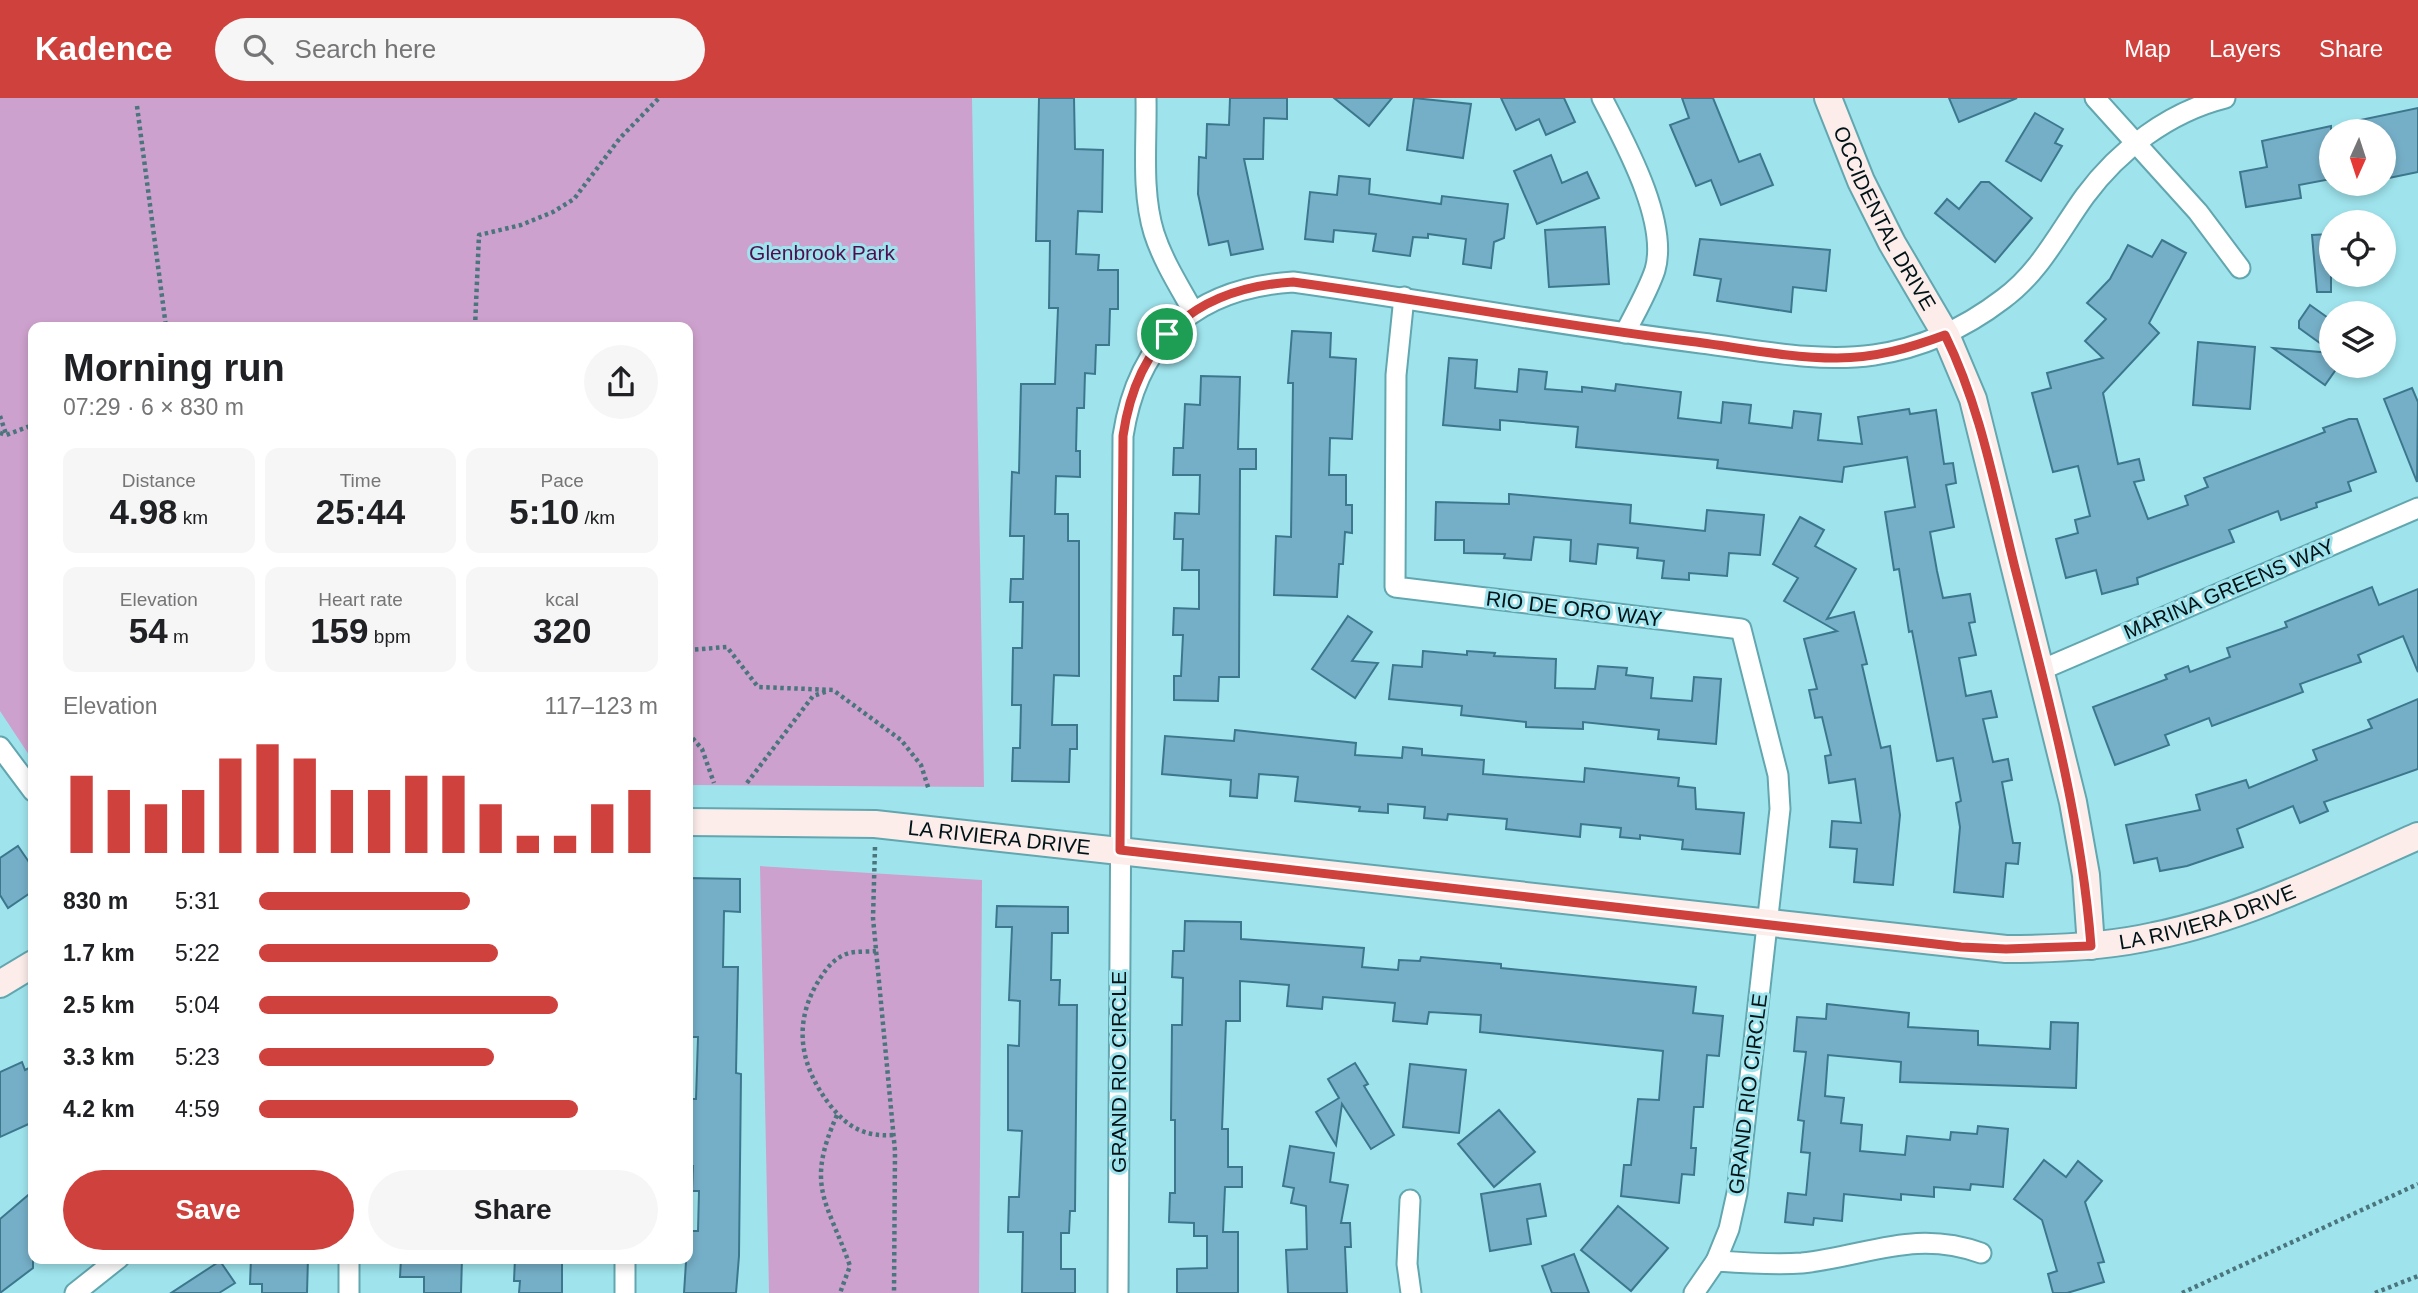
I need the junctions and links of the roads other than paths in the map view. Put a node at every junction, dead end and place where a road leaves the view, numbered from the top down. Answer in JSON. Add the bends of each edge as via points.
{"nodes":[{"id":1,"x":1146,"y":98,"type":"edge"},
{"id":2,"x":1602,"y":98,"type":"edge"},
{"id":3,"x":1828,"y":98,"type":"edge"},
{"id":4,"x":2095,"y":98,"type":"edge"},
{"id":5,"x":2225,"y":98,"type":"edge"},
{"id":6,"x":2136,"y":143,"type":"junction"},
{"id":7,"x":2240,"y":268,"type":"dead end"},
{"id":8,"x":1404,"y":297,"type":"junction"},
{"id":9,"x":1193,"y":311,"type":"junction"},
{"id":10,"x":1625,"y":333,"type":"junction"},
{"id":11,"x":1945,"y":335,"type":"junction"},
{"id":12,"x":2418,"y":508,"type":"edge"},
{"id":13,"x":2041,"y":670,"type":"junction"},
{"id":14,"x":0,"y":747,"type":"edge"},
{"id":15,"x":28,"y":784,"type":"edge"},
{"id":16,"x":693,"y":822,"type":"edge"},
{"id":17,"x":2418,"y":836,"type":"edge"},
{"id":18,"x":1120,"y":850,"type":"junction"},
{"id":19,"x":1768,"y":925,"type":"junction"},
{"id":20,"x":2091,"y":946,"type":"junction"},
{"id":21,"x":28,"y":967,"type":"edge"},
{"id":22,"x":0,"y":984,"type":"edge"},
{"id":23,"x":1410,"y":1200,"type":"dead end"},
{"id":24,"x":1982,"y":1253,"type":"dead end"},
{"id":25,"x":1716,"y":1261,"type":"junction"},
{"id":26,"x":111,"y":1264,"type":"edge"},
{"id":27,"x":349,"y":1264,"type":"edge"},
{"id":28,"x":625,"y":1264,"type":"edge"},
{"id":29,"x":75,"y":1293,"type":"edge"},
{"id":30,"x":349,"y":1293,"type":"edge"},
{"id":31,"x":625,"y":1293,"type":"edge"},
{"id":32,"x":1118,"y":1293,"type":"edge"},
{"id":33,"x":1411,"y":1293,"type":"edge"},
{"id":34,"x":1694,"y":1293,"type":"edge"}],
"edges":[{"from":1,"to":9,"type":"street","via":[[1148,197],[1154,231],[1166,264]]},
{"from":2,"to":10,"type":"street","via":[[1641,176],[1655,231],[1655,268]]},
{"from":3,"to":11,"type":"street","name":"OCCIDENTAL DRIVE","via":[[1861,181]]},
{"from":4,"to":6,"type":"street"},
{"from":5,"to":6,"type":"street","name":"GRAND RIO CIRCLE","via":[[2171,120]]},
{"from":6,"to":7,"type":"street","via":[[2198,212]]},
{"from":6,"to":11,"type":"street","name":"GRAND RIO CIRCLE","via":[[2085,197],[2034,271],[1977,318]]},
{"from":8,"to":9,"type":"street","name":"GRAND RIO CIRCLE","via":[[1293,282],[1242,288]]},
{"from":8,"to":10,"type":"street","name":"GRAND RIO CIRCLE"},
{"from":8,"to":19,"type":"street","name":"RIO DE ORO WAY","via":[[1396,375],[1395,587],[1741,629],[1780,792]]},
{"from":9,"to":18,"type":"street","name":"GRAND RIO CIRCLE","via":[[1156,346],[1138,376],[1123,436]]},
{"from":10,"to":11,"type":"street","name":"GRAND RIO CIRCLE","via":[[1837,358],[1909,348]]},
{"from":11,"to":13,"type":"street","name":"OCCIDENTAL DRIVE","via":[[1973,400]]},
{"from":12,"to":13,"type":"street","name":"MARINA GREENS WAY"},
{"from":13,"to":20,"type":"street","name":"OCCIDENTAL DRIVE","via":[[2073,802],[2086,875]]},
{"from":14,"to":15,"type":"street"},
{"from":16,"to":18,"type":"street","name":"LA RIVIERA DRIVE","via":[[875,824]]},
{"from":17,"to":20,"type":"street","name":"LA RIVIERA DRIVE","via":[[2263,904],[2199,926]]},
{"from":18,"to":19,"type":"street","name":"LA RIVIERA DRIVE"},
{"from":18,"to":32,"type":"street","name":"GRAND RIO CIRCLE"},
{"from":19,"to":20,"type":"street","name":"LA RIVIERA DRIVE","via":[[1961,947]]},
{"from":19,"to":25,"type":"street","name":"GRAND RIO CIRCLE","via":[[1737,1193],[1730,1229]]},
{"from":21,"to":22,"type":"street"},
{"from":23,"to":33,"type":"street","via":[[1407,1264]]},
{"from":24,"to":25,"type":"street","via":[[1930,1241],[1804,1263]]},
{"from":25,"to":34,"type":"street","name":"GRAND RIO CIRCLE"},
{"from":26,"to":29,"type":"street"},
{"from":27,"to":30,"type":"street"},
{"from":28,"to":31,"type":"street"}]}
